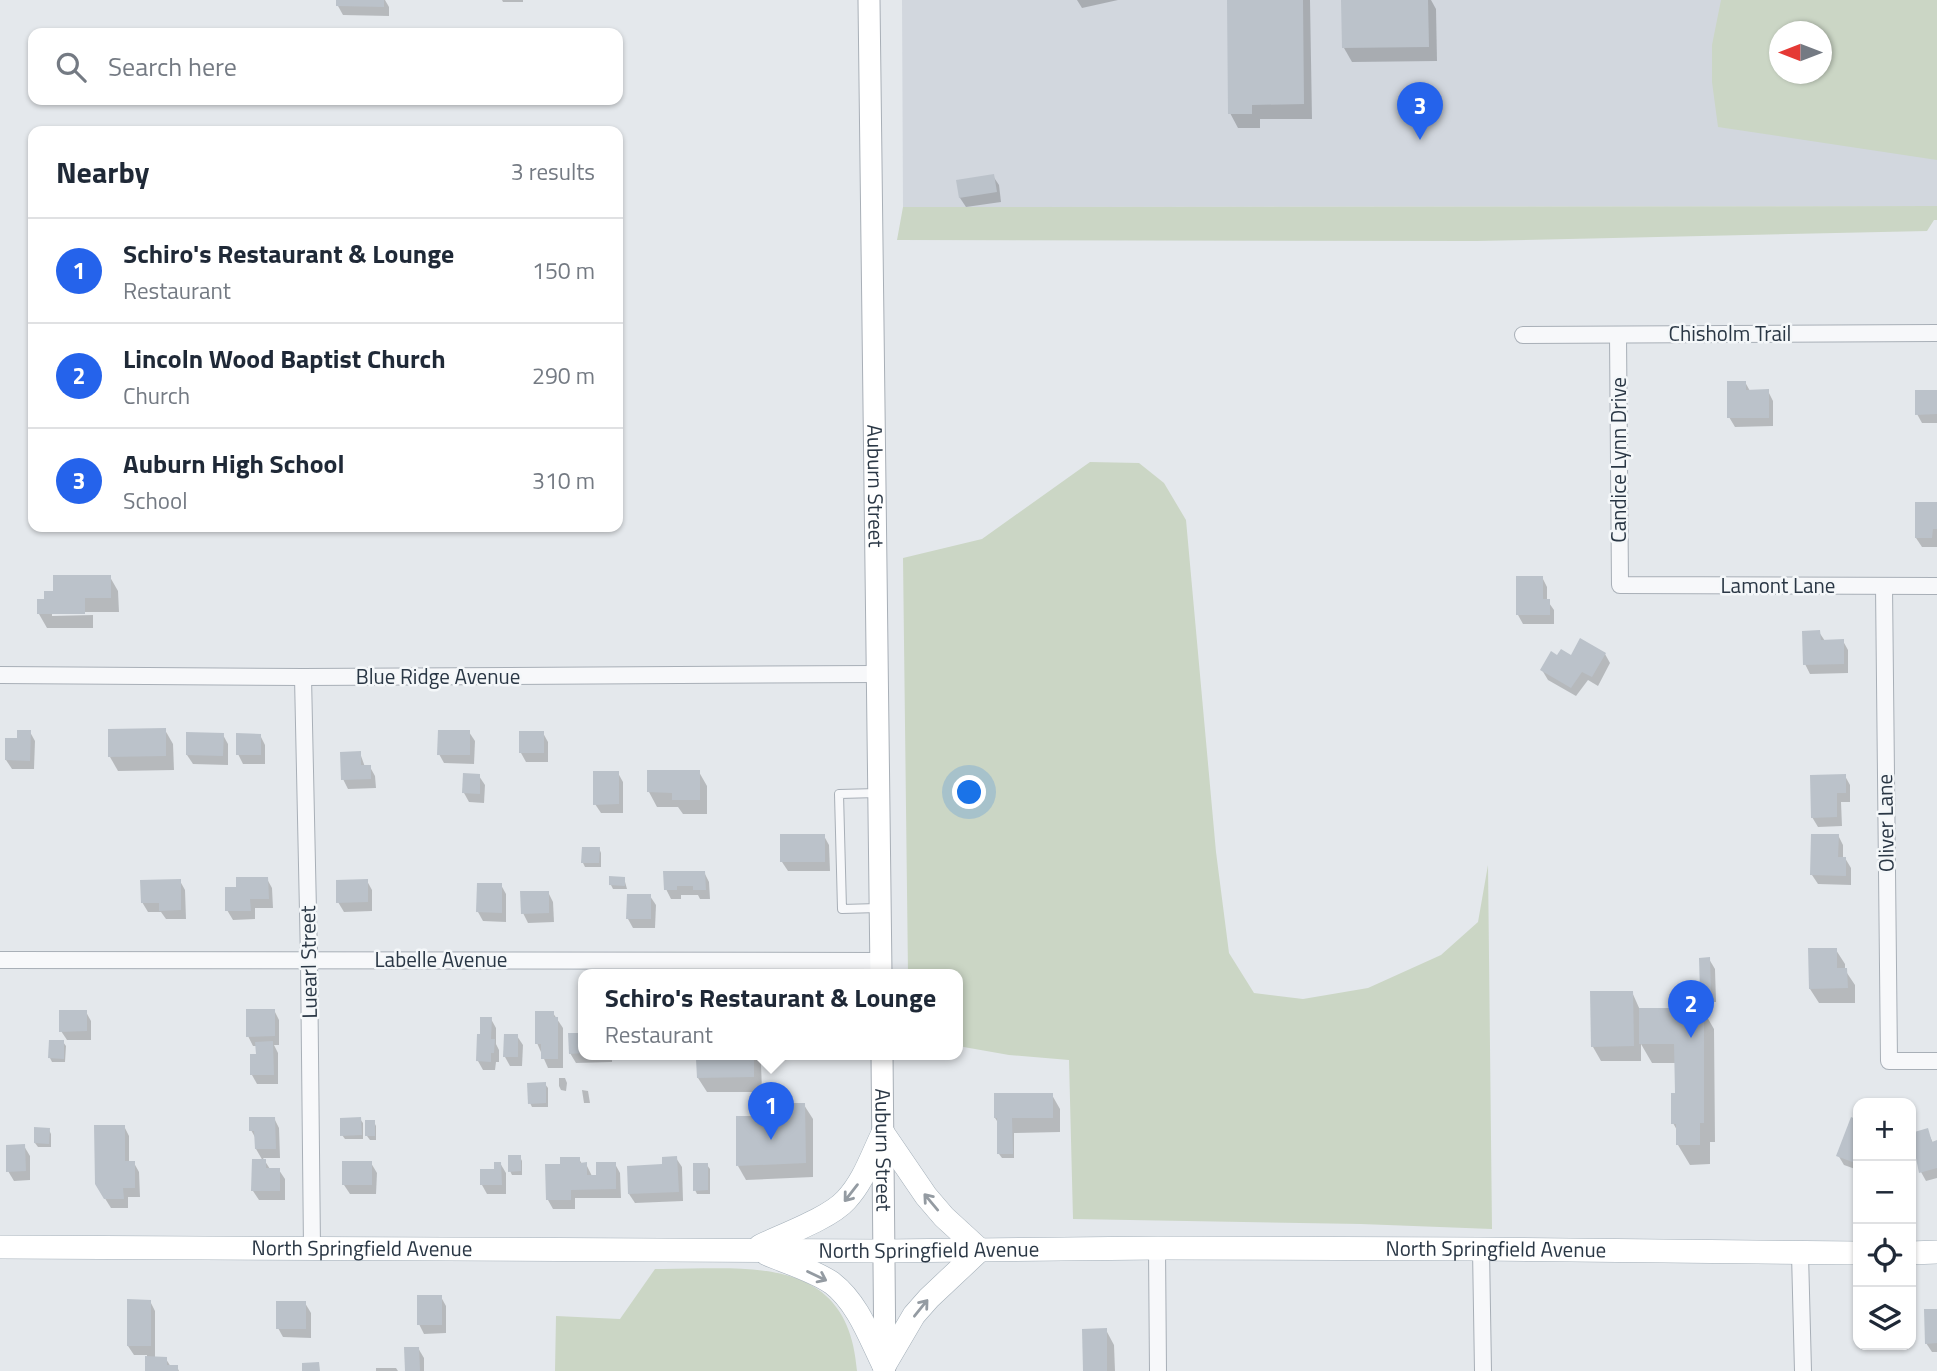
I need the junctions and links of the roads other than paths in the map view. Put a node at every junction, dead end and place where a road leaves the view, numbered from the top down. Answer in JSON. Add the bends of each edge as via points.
{"nodes":[{"id":1,"x":869,"y":0,"type":"edge"},
{"id":2,"x":1937,"y":333,"type":"edge"},
{"id":3,"x":1522,"y":335,"type":"dead end"},
{"id":4,"x":1618,"y":335,"type":"junction"},
{"id":5,"x":1620,"y":586,"type":"joint"},
{"id":6,"x":1884,"y":586,"type":"junction"},
{"id":7,"x":1937,"y":586,"type":"edge"},
{"id":8,"x":876,"y":674,"type":"junction"},
{"id":9,"x":0,"y":675,"type":"edge"},
{"id":10,"x":303,"y":677,"type":"junction"},
{"id":11,"x":878,"y":793,"type":"junction"},
{"id":12,"x":880,"y":908,"type":"junction"},
{"id":13,"x":309,"y":959,"type":"junction"},
{"id":14,"x":0,"y":960,"type":"edge"},
{"id":15,"x":881,"y":967,"type":"edge"},
{"id":16,"x":882,"y":1060,"type":"edge"},
{"id":17,"x":1937,"y":1061,"type":"edge"},
{"id":18,"x":883,"y":1133,"type":"junction"},
{"id":19,"x":0,"y":1247,"type":"edge"},
{"id":20,"x":312,"y":1248,"type":"junction"},
{"id":21,"x":1157,"y":1248,"type":"junction"},
{"id":22,"x":754,"y":1249,"type":"junction"},
{"id":23,"x":1481,"y":1249,"type":"junction"},
{"id":24,"x":980,"y":1250,"type":"junction"},
{"id":25,"x":884,"y":1251,"type":"junction"},
{"id":26,"x":1916,"y":1252,"type":"edge"},
{"id":27,"x":1937,"y":1252,"type":"edge"},
{"id":28,"x":1853,"y":1253,"type":"edge"},
{"id":29,"x":1800,"y":1254,"type":"junction"},
{"id":30,"x":884,"y":1369,"type":"edge"},
{"id":31,"x":1158,"y":1371,"type":"edge"},
{"id":32,"x":1483,"y":1371,"type":"edge"},
{"id":33,"x":1803,"y":1371,"type":"edge"}],
"edges":[{"from":1,"to":8,"type":"main road","name":"Auburn Street"},
{"from":2,"to":4,"type":"street","name":"Chisholm Trail"},
{"from":3,"to":4,"type":"street","name":"Chisholm Trail"},
{"from":4,"to":5,"type":"street","name":"Candice Lynn Drive"},
{"from":5,"to":6,"type":"street","name":"Lamont Lane"},
{"from":6,"to":7,"type":"street","name":"Lamont Lane"},
{"from":6,"to":17,"type":"street","name":"Oliver Lane","via":[[1889,1061]]},
{"from":8,"to":10,"type":"street","name":"Blue Ridge Avenue"},
{"from":8,"to":11,"type":"main road","name":"Auburn Street"},
{"from":9,"to":10,"type":"street","name":"Blue Ridge Avenue"},
{"from":10,"to":13,"type":"street","name":"Luearl Street"},
{"from":11,"to":12,"type":"main road","name":"Auburn Street"},
{"from":11,"to":12,"type":"lane","via":[[839,794],[842,909]]},
{"from":12,"to":15,"type":"main road","name":"Auburn Street"},
{"from":13,"to":14,"type":"street","name":"Labelle Avenue"},
{"from":13,"to":15,"type":"street","name":"Labelle Avenue"},
{"from":13,"to":20,"type":"street","name":"Luearl Street"},
{"from":16,"to":18,"type":"main road","name":"Auburn Street"},
{"from":18,"to":22,"type":"main road","one_way":true,"via":[[860,1182],[845,1201]]},
{"from":24,"to":18,"type":"main road","one_way":true,"via":[[926,1196]]},
{"from":18,"to":25,"type":"main road","name":"Auburn Street"},
{"from":19,"to":20,"type":"main road","name":"North Springfield Avenue"},
{"from":20,"to":22,"type":"main road","name":"North Springfield Avenue"},
{"from":21,"to":23,"type":"main road","name":"North Springfield Avenue"},
{"from":21,"to":24,"type":"main road","name":"North Springfield Avenue"},
{"from":21,"to":31,"type":"street"},
{"from":22,"to":25,"type":"main road","name":"North Springfield Avenue"},
{"from":22,"to":30,"type":"main road","one_way":true,"via":[[834,1284],[858,1312]]},
{"from":23,"to":29,"type":"main road","name":"North Springfield Avenue"},
{"from":23,"to":32,"type":"street"},
{"from":24,"to":25,"type":"main road","name":"North Springfield Avenue"},
{"from":30,"to":24,"type":"main road","one_way":true,"via":[[915,1315]]},
{"from":25,"to":30,"type":"main road","name":"Auburn Street"},
{"from":26,"to":27,"type":"main road"},
{"from":28,"to":29,"type":"main road","name":"North Springfield Avenue"},
{"from":29,"to":33,"type":"street"}]}
